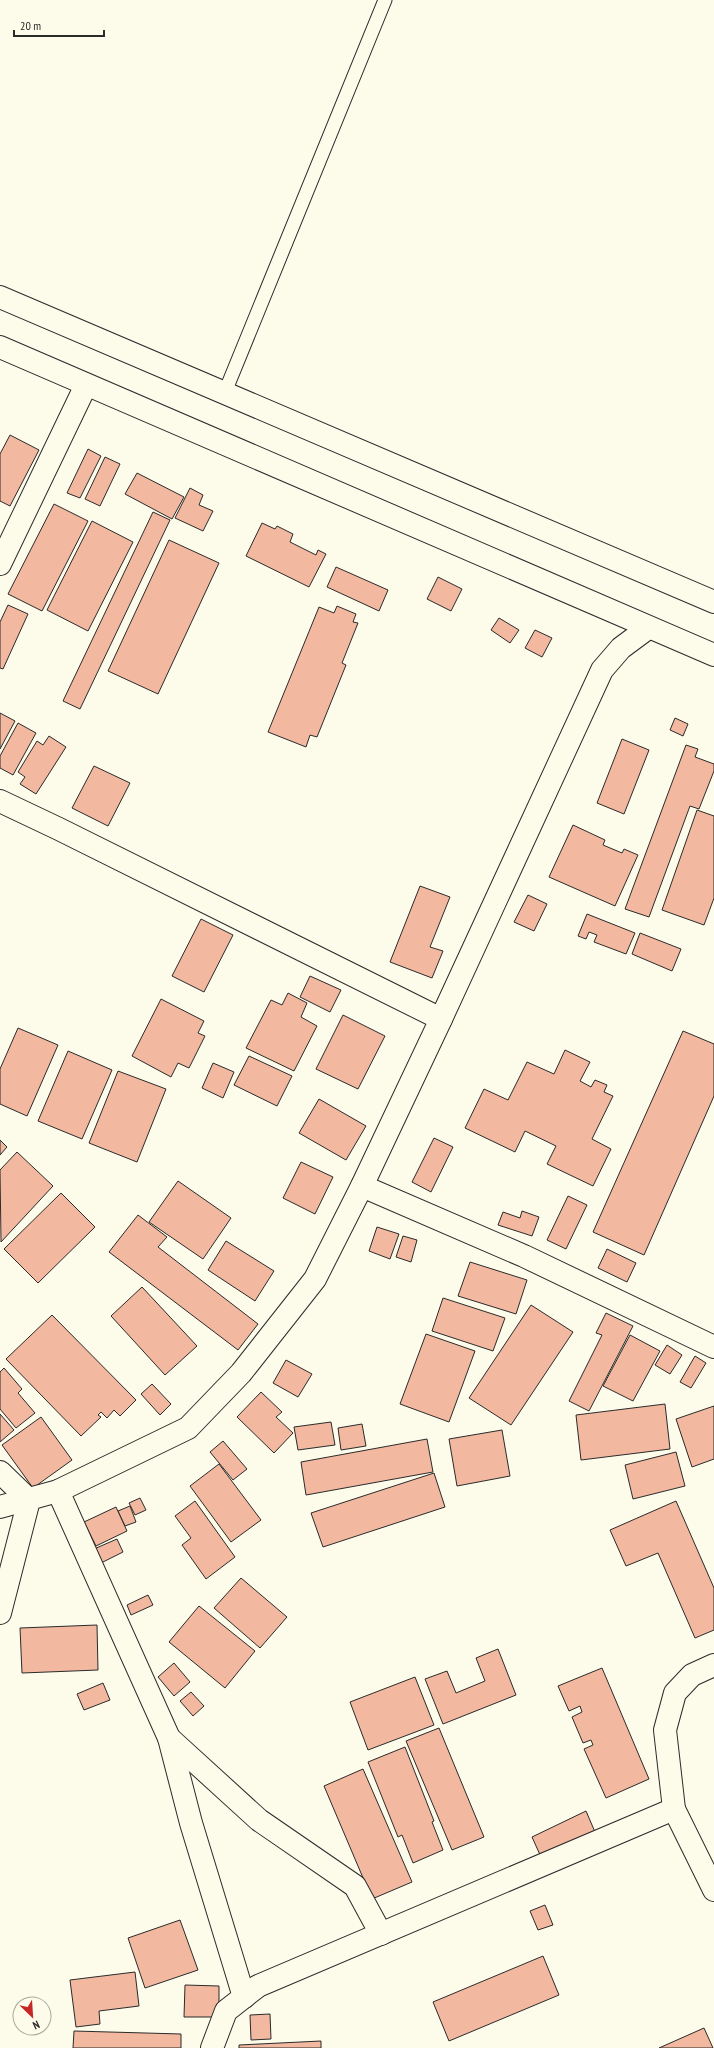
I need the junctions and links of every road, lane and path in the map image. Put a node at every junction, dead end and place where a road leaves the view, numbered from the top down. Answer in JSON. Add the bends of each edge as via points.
{"nodes":[{"id":1,"x":385,"y":0,"type":"edge"},
{"id":2,"x":0,"y":298,"type":"edge"},
{"id":3,"x":0,"y":347,"type":"edge"},
{"id":4,"x":86,"y":386,"type":"junction"},
{"id":5,"x":225,"y":392,"type":"junction"},
{"id":6,"x":0,"y":564,"type":"edge"},
{"id":7,"x":714,"y":602,"type":"edge"},
{"id":8,"x":648,"y":628,"type":"junction"},
{"id":9,"x":714,"y":655,"type":"edge"},
{"id":10,"x":0,"y":801,"type":"edge"},
{"id":11,"x":441,"y":1019,"type":"junction"},
{"id":12,"x":362,"y":1186,"type":"junction"},
{"id":13,"x":714,"y":1347,"type":"edge"},
{"id":14,"x":0,"y":1472,"type":"edge"},
{"id":15,"x":58,"y":1491,"type":"junction"},
{"id":16,"x":29,"y":1500,"type":"junction"},
{"id":17,"x":0,"y":1507,"type":"edge"},
{"id":18,"x":0,"y":1613,"type":"edge"},
{"id":19,"x":714,"y":1665,"type":"edge"},
{"id":20,"x":169,"y":1738,"type":"junction"},
{"id":21,"x":674,"y":1809,"type":"junction"},
{"id":22,"x":714,"y":1890,"type":"edge"},
{"id":23,"x":382,"y":1934,"type":"junction"},
{"id":24,"x":244,"y":1997,"type":"junction"},
{"id":25,"x":212,"y":2048,"type":"edge"}],
"edges":[{"from":1,"to":5,"type":"lane"},
{"from":2,"to":5,"type":"street"},
{"from":3,"to":4,"type":"street"},
{"from":4,"to":6,"type":"street"},
{"from":4,"to":8,"type":"street"},
{"from":5,"to":7,"type":"street"},
{"from":8,"to":9,"type":"street"},
{"from":8,"to":11,"type":"street","via":[[621,648],[602,670]]},
{"from":10,"to":11,"type":"street"},
{"from":11,"to":12,"type":"street"},
{"from":12,"to":13,"type":"street","via":[[524,1256]]},
{"from":12,"to":15,"type":"street","via":[[315,1279],[241,1373],[188,1428]]},
{"from":14,"to":16,"type":"street"},
{"from":15,"to":16,"type":"street"},
{"from":15,"to":20,"type":"street"},
{"from":16,"to":17,"type":"street"},
{"from":16,"to":18,"type":"street"},
{"from":19,"to":21,"type":"street","via":[[692,1675],[675,1693],[665,1730]]},
{"from":20,"to":23,"type":"street","via":[[259,1820],[355,1886]]},
{"from":20,"to":24,"type":"street","via":[[191,1823]]},
{"from":21,"to":22,"type":"street"},
{"from":21,"to":23,"type":"street"},
{"from":23,"to":24,"type":"street","via":[[258,1986]]},
{"from":24,"to":25,"type":"street","via":[[226,2011]]}]}
